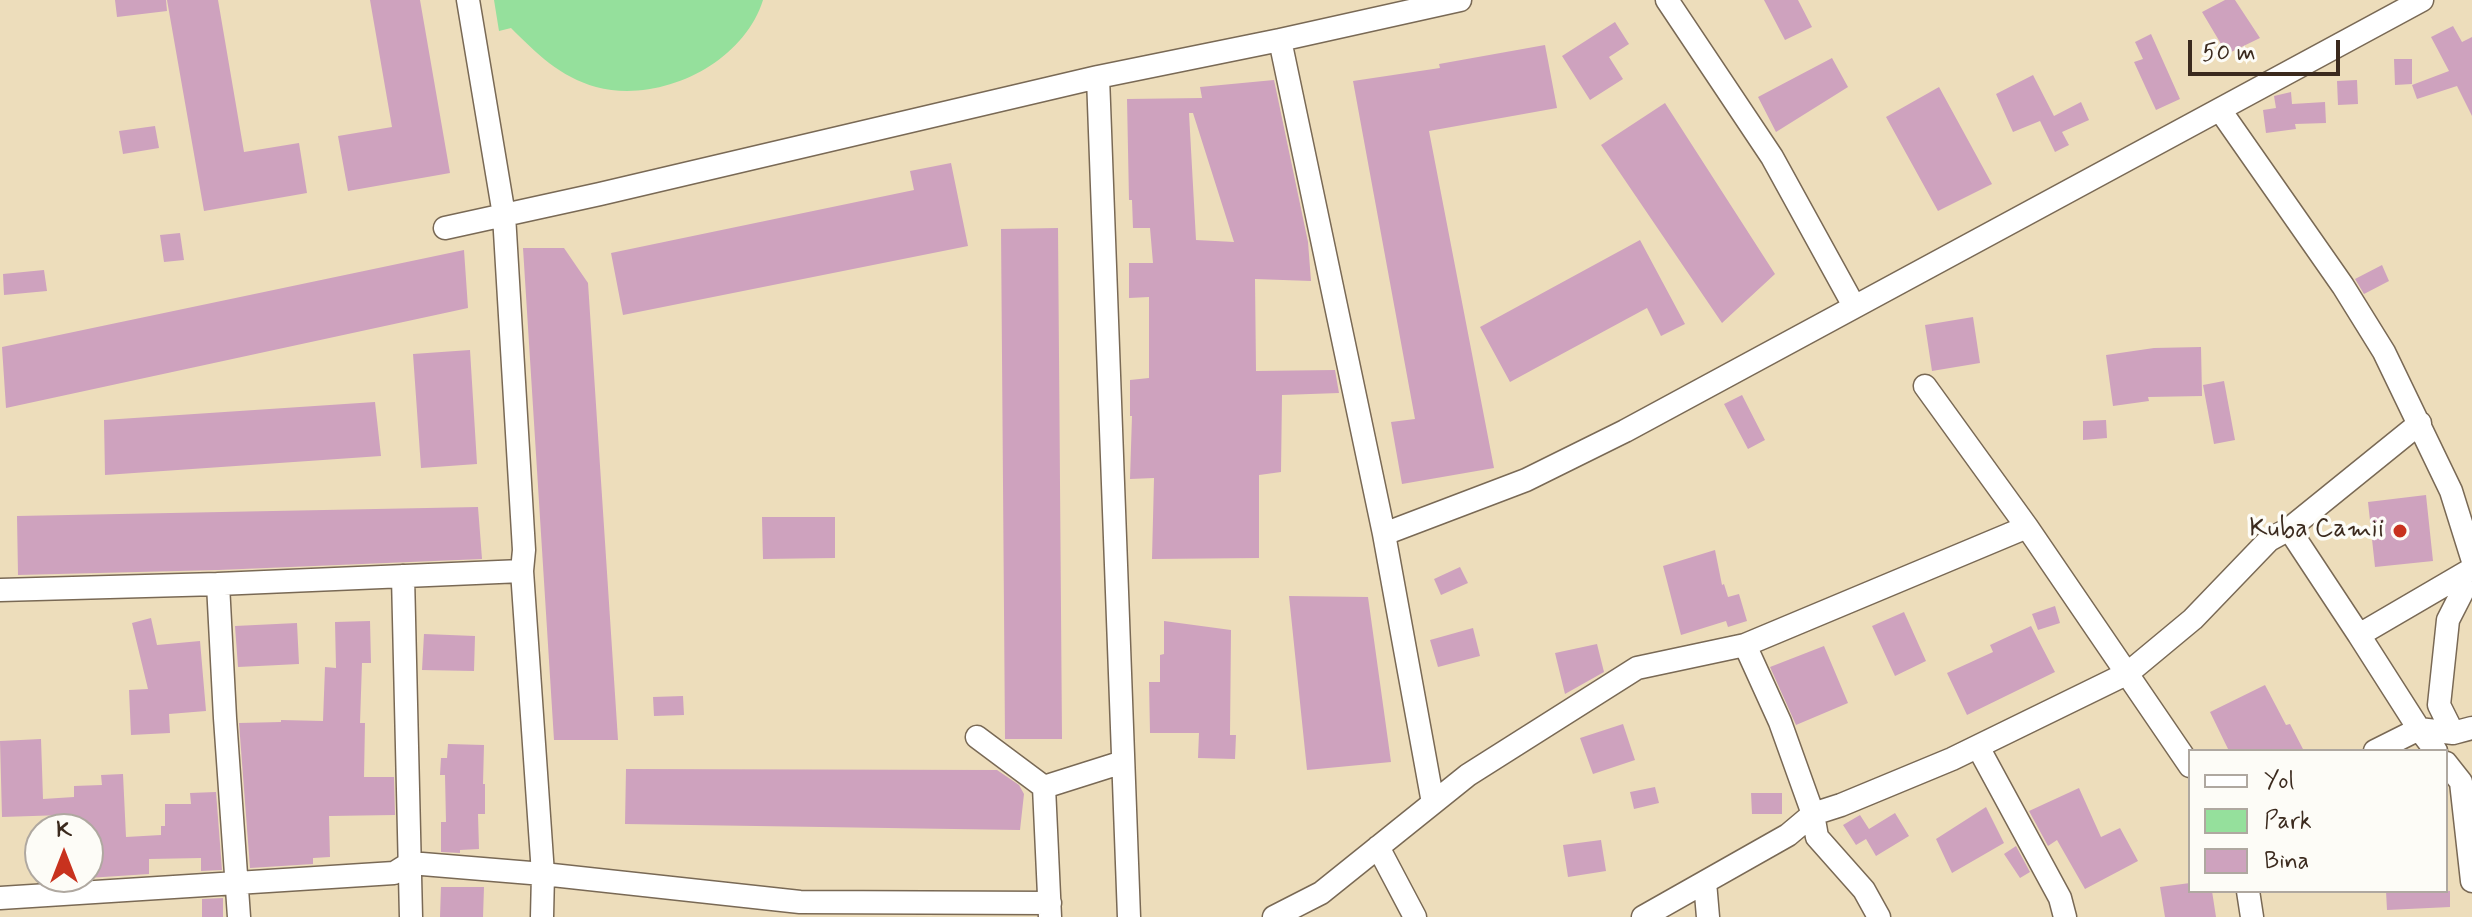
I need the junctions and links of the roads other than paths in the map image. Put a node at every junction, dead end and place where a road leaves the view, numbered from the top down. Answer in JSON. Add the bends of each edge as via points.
{"nodes":[{"id":1,"x":468,"y":0,"type":"edge"},
{"id":2,"x":1460,"y":0,"type":"edge"},
{"id":3,"x":1667,"y":0,"type":"edge"},
{"id":4,"x":2422,"y":0,"type":"edge"},
{"id":5,"x":1280,"y":40,"type":"junction"},
{"id":6,"x":1098,"y":77,"type":"junction"},
{"id":7,"x":2220,"y":110,"type":"junction"},
{"id":8,"x":504,"y":215,"type":"junction"},
{"id":9,"x":445,"y":228,"type":"dead end"},
{"id":10,"x":1854,"y":306,"type":"junction"},
{"id":11,"x":1925,"y":386,"type":"dead end"},
{"id":12,"x":2420,"y":423,"type":"junction"},
{"id":13,"x":2472,"y":481,"type":"edge"},
{"id":14,"x":2451,"y":491,"type":"junction"},
{"id":15,"x":2027,"y":527,"type":"junction"},
{"id":16,"x":2289,"y":529,"type":"junction"},
{"id":17,"x":1384,"y":534,"type":"junction"},
{"id":18,"x":2472,"y":558,"type":"edge"},
{"id":19,"x":522,"y":571,"type":"junction"},
{"id":20,"x":2472,"y":571,"type":"edge"},
{"id":21,"x":403,"y":576,"type":"junction"},
{"id":22,"x":218,"y":584,"type":"junction"},
{"id":23,"x":0,"y":590,"type":"edge"},
{"id":24,"x":2359,"y":635,"type":"junction"},
{"id":25,"x":1745,"y":645,"type":"junction"},
{"id":26,"x":2128,"y":673,"type":"junction"},
{"id":27,"x":2419,"y":729,"type":"junction"},
{"id":28,"x":2463,"y":730,"type":"edge"},
{"id":29,"x":977,"y":737,"type":"dead end"},
{"id":30,"x":1978,"y":747,"type":"junction"},
{"id":31,"x":2379,"y":749,"type":"edge"},
{"id":32,"x":2434,"y":749,"type":"edge"},
{"id":33,"x":1123,"y":762,"type":"junction"},
{"id":34,"x":2188,"y":763,"type":"edge"},
{"id":35,"x":2448,"y":766,"type":"edge"},
{"id":36,"x":1044,"y":787,"type":"junction"},
{"id":37,"x":1433,"y":803,"type":"junction"},
{"id":38,"x":1813,"y":814,"type":"junction"},
{"id":39,"x":1378,"y":847,"type":"junction"},
{"id":40,"x":410,"y":863,"type":"junction"},
{"id":41,"x":543,"y":874,"type":"junction"},
{"id":42,"x":2472,"y":881,"type":"edge"},
{"id":43,"x":1705,"y":882,"type":"junction"},
{"id":44,"x":238,"y":883,"type":"junction"},
{"id":45,"x":2248,"y":893,"type":"edge"},
{"id":46,"x":0,"y":898,"type":"edge"},
{"id":47,"x":1050,"y":910,"type":"edge"},
{"id":48,"x":239,"y":917,"type":"edge"},
{"id":49,"x":411,"y":917,"type":"edge"},
{"id":50,"x":542,"y":917,"type":"edge"},
{"id":51,"x":1129,"y":917,"type":"edge"},
{"id":52,"x":1274,"y":917,"type":"edge"},
{"id":53,"x":1415,"y":917,"type":"edge"},
{"id":54,"x":1643,"y":917,"type":"edge"},
{"id":55,"x":1708,"y":917,"type":"edge"},
{"id":56,"x":1879,"y":917,"type":"edge"},
{"id":57,"x":2065,"y":917,"type":"edge"},
{"id":58,"x":2252,"y":917,"type":"edge"}],
"edges":[{"from":1,"to":8,"type":"street"},
{"from":2,"to":5,"type":"street"},
{"from":3,"to":10,"type":"street","via":[[1772,157]]},
{"from":4,"to":7,"type":"street"},
{"from":5,"to":6,"type":"street"},
{"from":5,"to":17,"type":"street"},
{"from":6,"to":8,"type":"street"},
{"from":6,"to":33,"type":"street"},
{"from":7,"to":10,"type":"street"},
{"from":7,"to":12,"type":"street","via":[[2343,286]]},
{"from":8,"to":9,"type":"street"},
{"from":8,"to":19,"type":"street"},
{"from":10,"to":17,"type":"street","via":[[1526,480]]},
{"from":11,"to":15,"type":"street"},
{"from":12,"to":14,"type":"street"},
{"from":12,"to":16,"type":"street"},
{"from":13,"to":14,"type":"street"},
{"from":14,"to":18,"type":"street"},
{"from":15,"to":25,"type":"street"},
{"from":15,"to":26,"type":"street"},
{"from":16,"to":24,"type":"street"},
{"from":16,"to":26,"type":"street","via":[[2269,540],[2193,619]]},
{"from":17,"to":37,"type":"street"},
{"from":19,"to":21,"type":"street"},
{"from":19,"to":41,"type":"street"},
{"from":20,"to":24,"type":"street"},
{"from":20,"to":28,"type":"street","via":[[2448,620],[2439,705]]},
{"from":21,"to":22,"type":"street"},
{"from":21,"to":40,"type":"street"},
{"from":22,"to":23,"type":"street"},
{"from":22,"to":44,"type":"street"},
{"from":24,"to":27,"type":"street"},
{"from":25,"to":37,"type":"street","via":[[1637,668],[1468,775]]},
{"from":25,"to":38,"type":"street"},
{"from":26,"to":30,"type":"street"},
{"from":26,"to":34,"type":"street"},
{"from":27,"to":28,"type":"street"},
{"from":27,"to":31,"type":"street"},
{"from":27,"to":32,"type":"street"},
{"from":29,"to":36,"type":"street"},
{"from":30,"to":38,"type":"street"},
{"from":30,"to":57,"type":"street","via":[[2060,898]]},
{"from":33,"to":36,"type":"street"},
{"from":33,"to":51,"type":"street"},
{"from":35,"to":42,"type":"street","via":[[2461,782]]},
{"from":36,"to":47,"type":"street"},
{"from":37,"to":39,"type":"street"},
{"from":38,"to":43,"type":"street","via":[[1788,835]]},
{"from":38,"to":56,"type":"street","via":[[1817,837],[1864,890]]},
{"from":39,"to":52,"type":"street","via":[[1321,893]]},
{"from":39,"to":53,"type":"street"},
{"from":40,"to":41,"type":"street"},
{"from":40,"to":44,"type":"street","via":[[394,873]]},
{"from":40,"to":49,"type":"street"},
{"from":41,"to":47,"type":"street","via":[[800,902]]},
{"from":41,"to":50,"type":"street"},
{"from":43,"to":54,"type":"street"},
{"from":43,"to":55,"type":"street"},
{"from":44,"to":46,"type":"street"},
{"from":44,"to":48,"type":"street"},
{"from":45,"to":58,"type":"street"}]}
